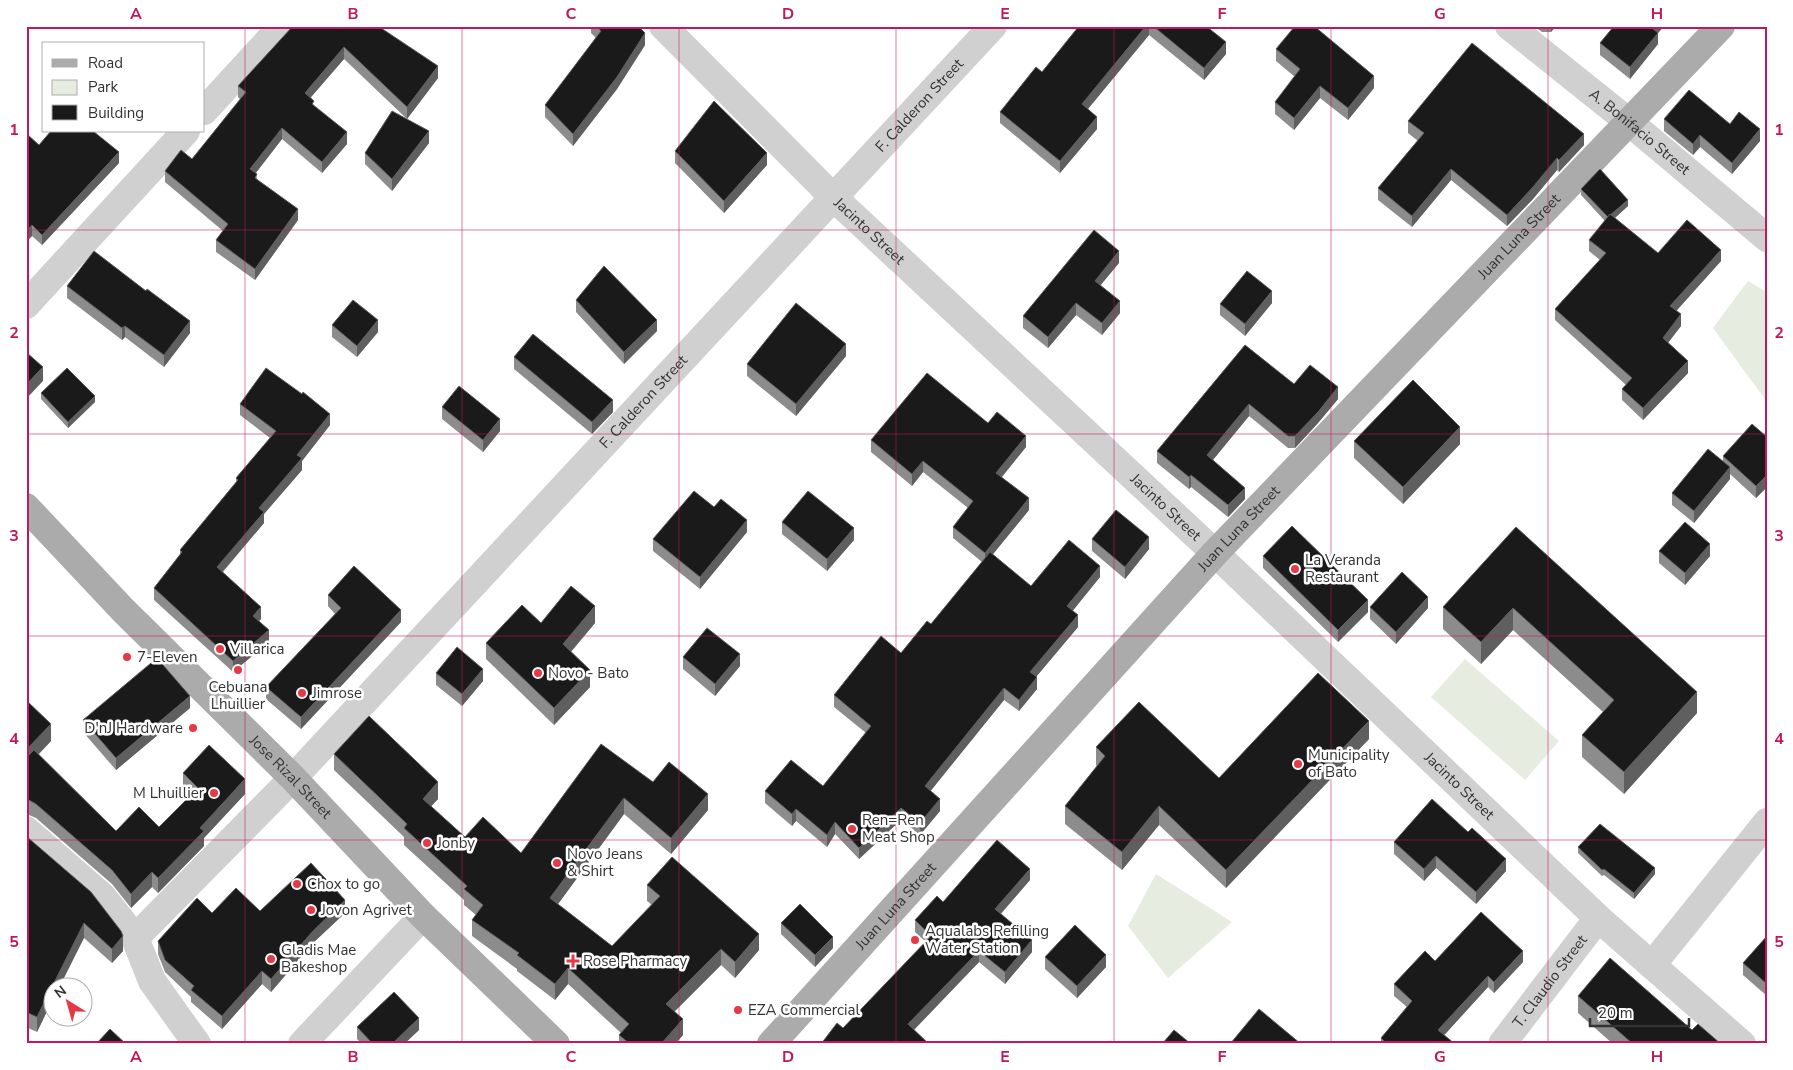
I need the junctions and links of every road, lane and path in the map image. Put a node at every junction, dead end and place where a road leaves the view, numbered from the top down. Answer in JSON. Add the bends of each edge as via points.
{"nodes":[{"id":1,"x":282,"y":26,"type":"edge"},
{"id":2,"x":663,"y":26,"type":"edge"},
{"id":3,"x":993,"y":26,"type":"edge"},
{"id":4,"x":1509,"y":26,"type":"edge"},
{"id":5,"x":1721,"y":26,"type":"edge"},
{"id":6,"x":205,"y":110,"type":"edge"},
{"id":7,"x":1629,"y":122,"type":"junction"},
{"id":8,"x":185,"y":132,"type":"edge"},
{"id":9,"x":833,"y":197,"type":"junction"},
{"id":10,"x":1767,"y":238,"type":"edge"},
{"id":11,"x":26,"y":306,"type":"edge"},
{"id":12,"x":26,"y":507,"type":"edge"},
{"id":13,"x":1215,"y":553,"type":"junction"},
{"id":14,"x":292,"y":778,"type":"junction"},
{"id":15,"x":1767,"y":822,"type":"edge"},
{"id":16,"x":26,"y":830,"type":"edge"},
{"id":17,"x":423,"y":916,"type":"junction"},
{"id":18,"x":1598,"y":918,"type":"junction"},
{"id":19,"x":135,"y":938,"type":"junction"},
{"id":20,"x":1652,"y":965,"type":"junction"},
{"id":21,"x":196,"y":1044,"type":"edge"},
{"id":22,"x":302,"y":1044,"type":"edge"},
{"id":23,"x":556,"y":1044,"type":"edge"},
{"id":24,"x":771,"y":1044,"type":"edge"},
{"id":25,"x":1502,"y":1044,"type":"edge"},
{"id":26,"x":1742,"y":1044,"type":"edge"}],
"edges":[{"from":1,"to":6,"type":"street"},
{"from":2,"to":9,"type":"street","name":"Jacinto Street"},
{"from":3,"to":9,"type":"street","name":"F. Calderon Street"},
{"from":4,"to":7,"type":"street","name":"A. Bonifacio Street"},
{"from":5,"to":7,"type":"main road","name":"Juan Luna Street"},
{"from":7,"to":10,"type":"street","name":"A. Bonifacio Street"},
{"from":7,"to":13,"type":"main road","name":"Juan Luna Street"},
{"from":8,"to":11,"type":"street"},
{"from":9,"to":13,"type":"street","name":"Jacinto Street"},
{"from":9,"to":14,"type":"street","name":"F. Calderon Street"},
{"from":12,"to":14,"type":"main road","name":"Jose Rizal Street","via":[[123,610]]},
{"from":13,"to":18,"type":"street","name":"Jacinto Street"},
{"from":13,"to":24,"type":"main road","name":"Juan Luna Street"},
{"from":14,"to":17,"type":"main road","name":"Jose Rizal Street"},
{"from":14,"to":19,"type":"street","name":"F. Calderon Street"},
{"from":15,"to":20,"type":"street"},
{"from":16,"to":19,"type":"street","via":[[102,896]]},
{"from":17,"to":22,"type":"street"},
{"from":17,"to":23,"type":"main road","name":"Jose Rizal Street"},
{"from":18,"to":20,"type":"street","name":"Jacinto Street"},
{"from":18,"to":25,"type":"street","name":"T. Claudio Street"},
{"from":19,"to":21,"type":"street","via":[[152,981]]},
{"from":20,"to":26,"type":"street","name":"Jacinto Street"}]}
